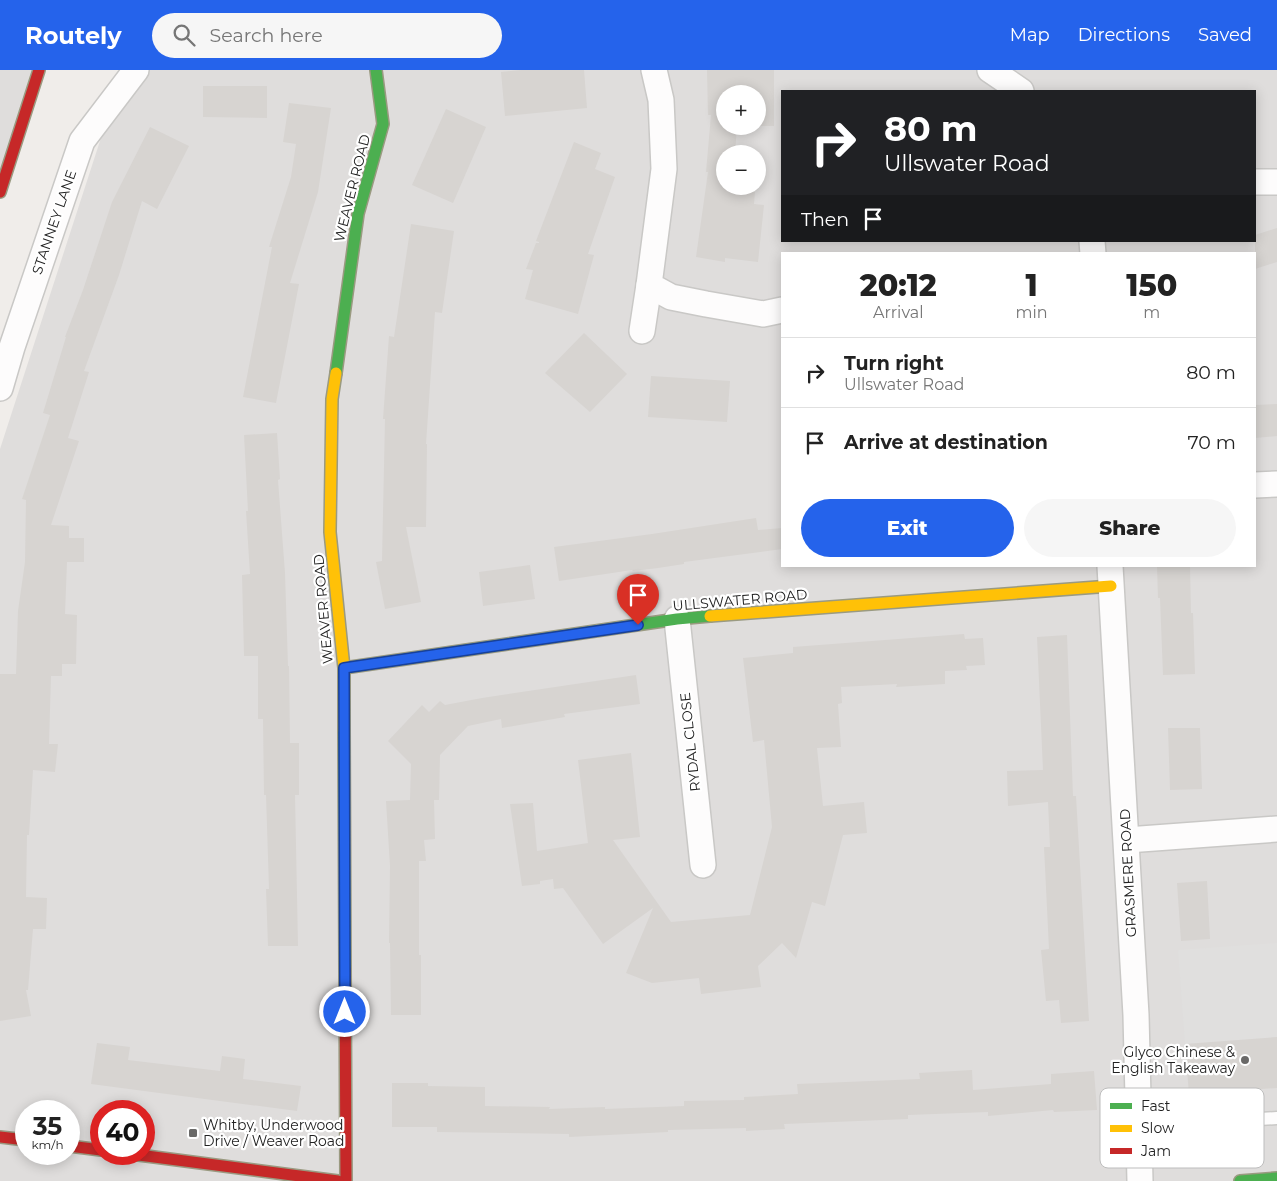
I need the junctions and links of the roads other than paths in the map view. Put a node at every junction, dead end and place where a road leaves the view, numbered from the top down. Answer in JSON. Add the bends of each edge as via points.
{"nodes":[{"id":1,"x":39,"y":70,"type":"edge"},
{"id":2,"x":136,"y":70,"type":"edge"},
{"id":3,"x":376,"y":70,"type":"edge"},
{"id":4,"x":654,"y":70,"type":"edge"},
{"id":5,"x":990,"y":70,"type":"edge"},
{"id":6,"x":1020,"y":90,"type":"edge"},
{"id":7,"x":1,"y":181,"type":"edge"},
{"id":8,"x":1256,"y":182,"type":"edge"},
{"id":9,"x":1277,"y":182,"type":"edge"},
{"id":10,"x":650,"y":284,"type":"junction"},
{"id":11,"x":781,"y":310,"type":"edge"},
{"id":12,"x":642,"y":331,"type":"dead end"},
{"id":13,"x":0,"y":388,"type":"edge"},
{"id":14,"x":1277,"y":484,"type":"edge"},
{"id":15,"x":1256,"y":485,"type":"edge"},
{"id":16,"x":1111,"y":576,"type":"edge"},
{"id":17,"x":677,"y":619,"type":"junction"},
{"id":18,"x":344,"y":668,"type":"junction"},
{"id":19,"x":1277,"y":829,"type":"edge"},
{"id":20,"x":1127,"y":840,"type":"junction"},
{"id":21,"x":703,"y":865,"type":"dead end"},
{"id":22,"x":1139,"y":1088,"type":"edge"},
{"id":23,"x":1277,"y":1118,"type":"edge"},
{"id":24,"x":1264,"y":1119,"type":"edge"},
{"id":25,"x":0,"y":1137,"type":"edge"},
{"id":26,"x":15,"y":1139,"type":"edge"},
{"id":27,"x":155,"y":1157,"type":"edge"},
{"id":28,"x":1140,"y":1168,"type":"edge"},
{"id":29,"x":1277,"y":1178,"type":"edge"},
{"id":30,"x":338,"y":1181,"type":"edge"},
{"id":31,"x":346,"y":1181,"type":"edge"},
{"id":32,"x":1140,"y":1181,"type":"edge"},
{"id":33,"x":1240,"y":1181,"type":"edge"}],
"edges":[{"from":1,"to":7,"type":"street"},
{"from":2,"to":13,"type":"street","name":"STANNEY LANE","via":[[82,141]]},
{"from":3,"to":18,"type":"street","name":"WEAVER ROAD","via":[[383,124],[358,214],[332,399],[330,532]]},
{"from":4,"to":10,"type":"street","via":[[661,100],[664,169]]},
{"from":5,"to":6,"type":"street"},
{"from":8,"to":9,"type":"street"},
{"from":10,"to":11,"type":"street","via":[[671,297],[763,314]]},
{"from":10,"to":12,"type":"street"},
{"from":14,"to":15,"type":"street"},
{"from":16,"to":17,"type":"street","name":"ULLSWATER ROAD"},
{"from":16,"to":20,"type":"street","name":"GRASMERE ROAD"},
{"from":17,"to":18,"type":"street","name":"ULLSWATER ROAD"},
{"from":17,"to":21,"type":"street","name":"RYDAL CLOSE"},
{"from":18,"to":31,"type":"street","name":"WEAVER ROAD"},
{"from":19,"to":20,"type":"street"},
{"from":20,"to":22,"type":"street","name":"GRASMERE ROAD"},
{"from":23,"to":24,"type":"lane"},
{"from":25,"to":26,"type":"street"},
{"from":27,"to":30,"type":"street"},
{"from":28,"to":32,"type":"street","name":"GRASMERE ROAD"},
{"from":29,"to":33,"type":"street"}]}
